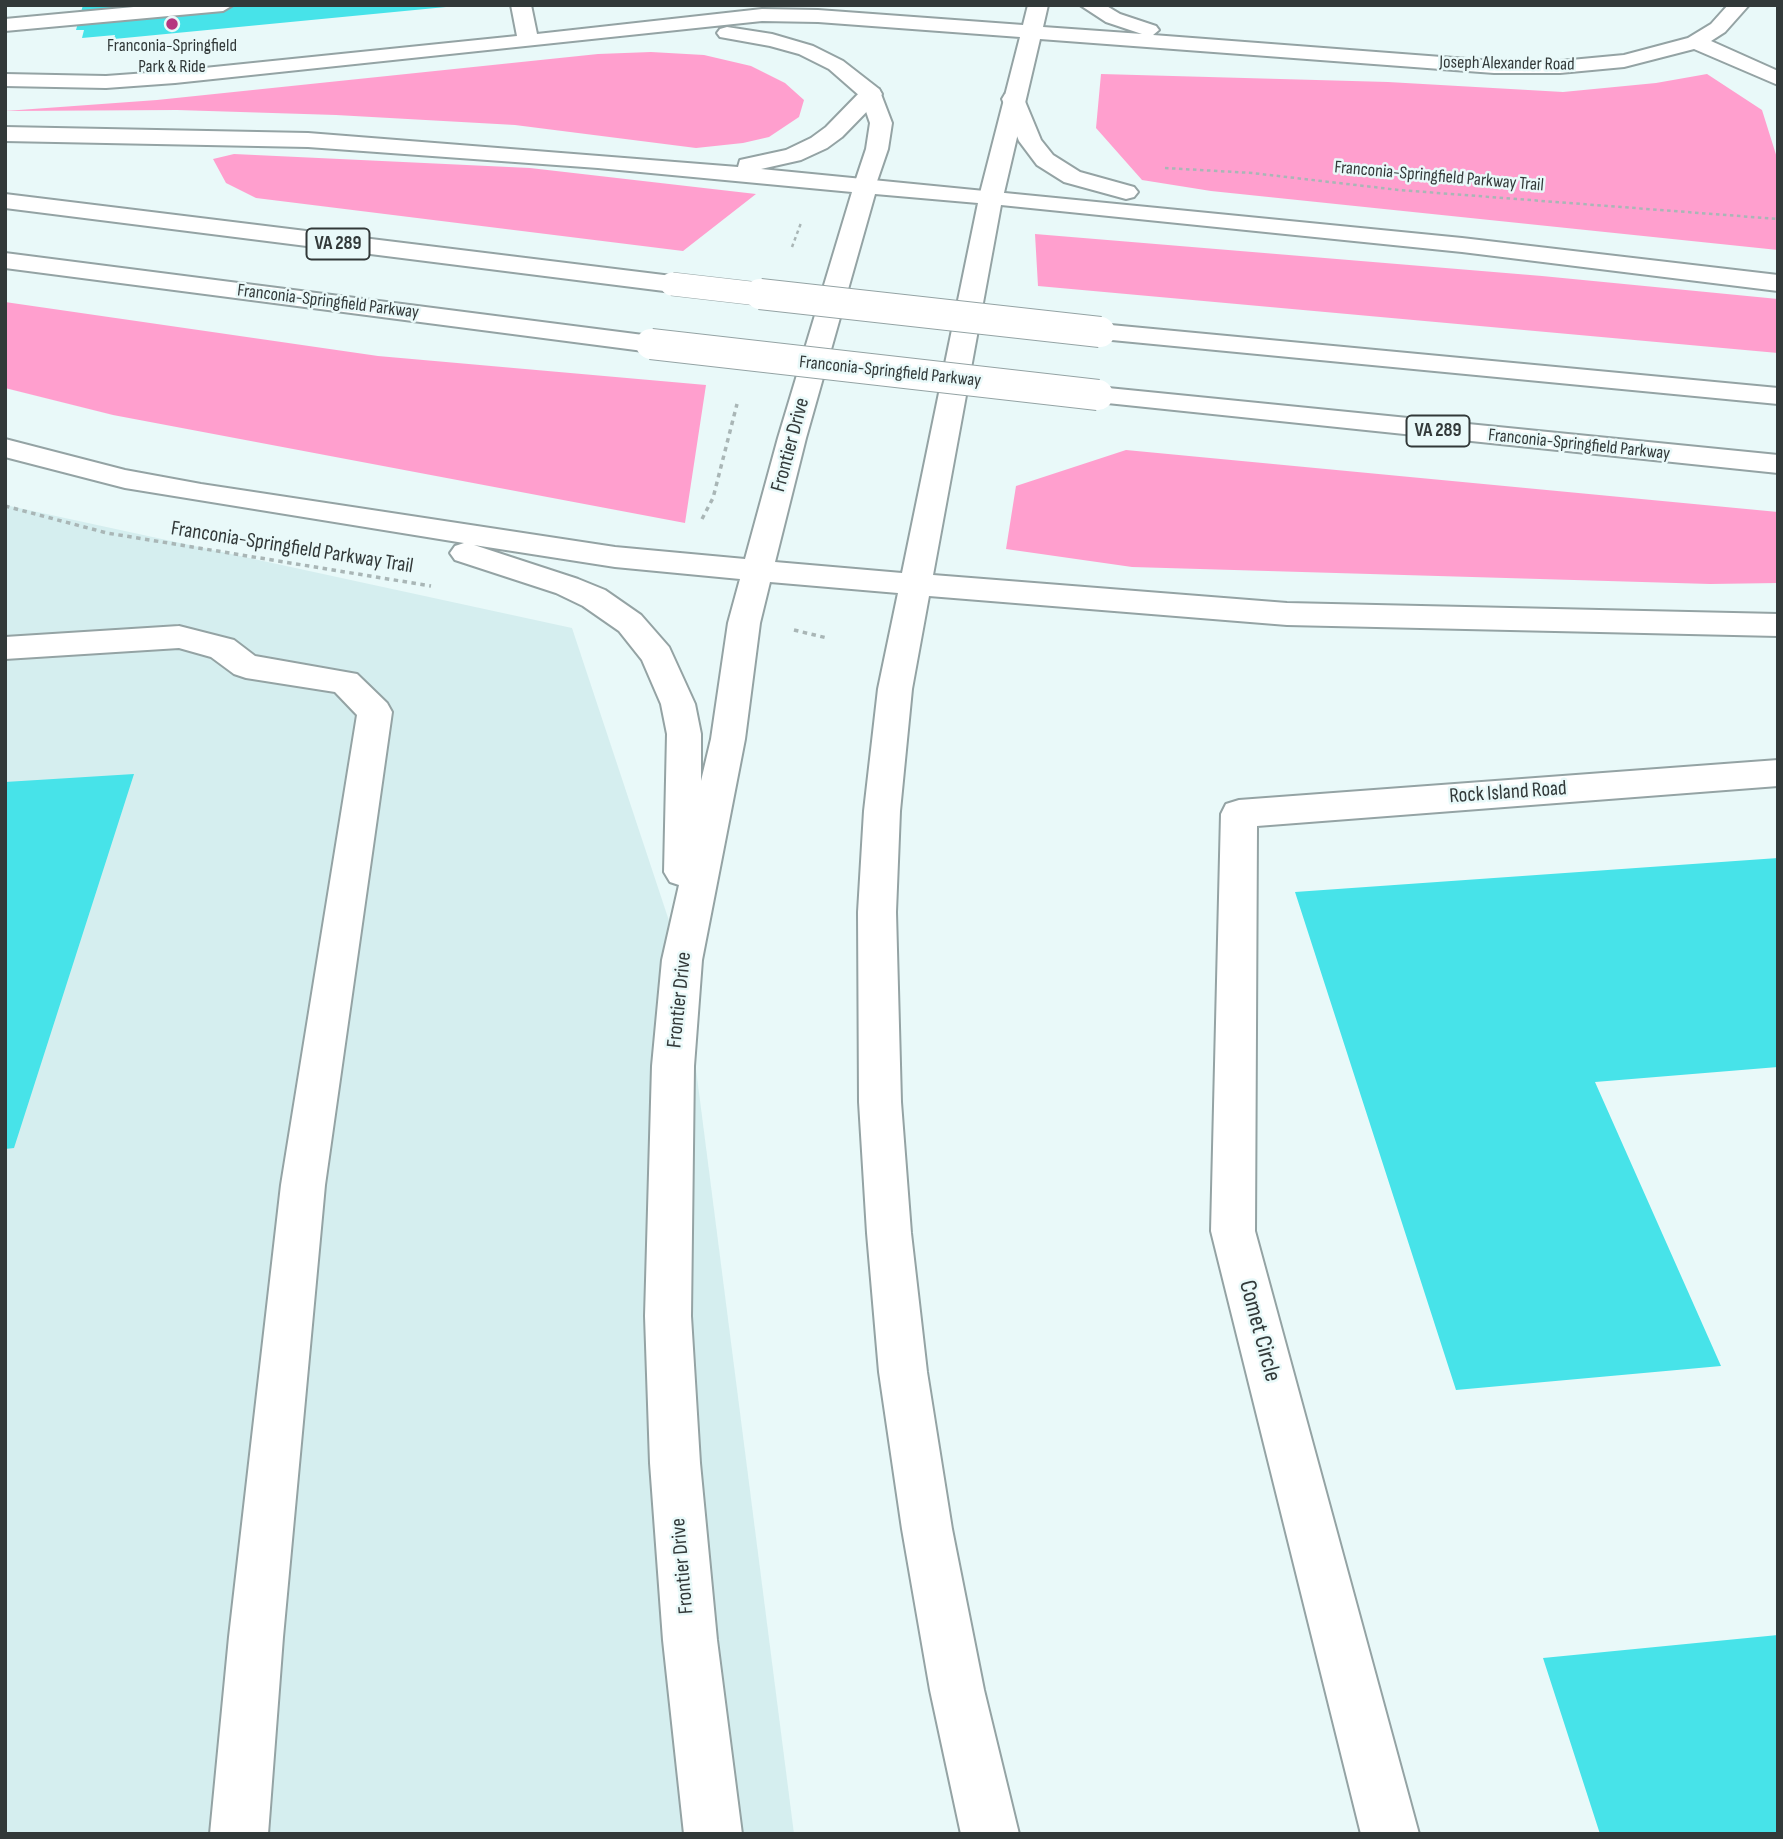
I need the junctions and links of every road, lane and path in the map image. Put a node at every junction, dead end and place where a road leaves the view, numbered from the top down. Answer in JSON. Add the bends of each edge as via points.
{"nodes":[{"id":1,"x":223,"y":5,"type":"edge"},
{"id":2,"x":521,"y":5,"type":"edge"},
{"id":3,"x":1038,"y":5,"type":"edge"},
{"id":4,"x":1090,"y":5,"type":"edge"},
{"id":5,"x":1739,"y":5,"type":"edge"},
{"id":6,"x":136,"y":9,"type":"edge"},
{"id":7,"x":5,"y":25,"type":"edge"},
{"id":8,"x":637,"y":30,"type":"junction"},
{"id":9,"x":1030,"y":33,"type":"junction"},
{"id":10,"x":528,"y":41,"type":"junction"},
{"id":11,"x":1695,"y":42,"type":"junction"},
{"id":12,"x":1259,"y":48,"type":"junction"},
{"id":13,"x":1778,"y":62,"type":"edge"},
{"id":14,"x":1757,"y":68,"type":"junction"},
{"id":15,"x":1778,"y":79,"type":"edge"},
{"id":16,"x":5,"y":80,"type":"edge"},
{"id":17,"x":871,"y":94,"type":"junction"},
{"id":18,"x":1013,"y":99,"type":"junction"},
{"id":19,"x":5,"y":134,"type":"edge"},
{"id":20,"x":1158,"y":167,"type":"dead end"},
{"id":21,"x":694,"y":169,"type":"junction"},
{"id":22,"x":866,"y":186,"type":"junction"},
{"id":23,"x":991,"y":197,"type":"junction"},
{"id":24,"x":5,"y":201,"type":"edge"},
{"id":25,"x":1778,"y":219,"type":"edge"},
{"id":26,"x":1250,"y":224,"type":"junction"},
{"id":27,"x":5,"y":260,"type":"edge"},
{"id":28,"x":1778,"y":283,"type":"edge"},
{"id":29,"x":1778,"y":396,"type":"edge"},
{"id":30,"x":5,"y":448,"type":"edge"},
{"id":31,"x":1778,"y":464,"type":"edge"},
{"id":32,"x":5,"y":506,"type":"edge"},
{"id":33,"x":361,"y":519,"type":"junction"},
{"id":34,"x":759,"y":570,"type":"junction"},
{"id":35,"x":915,"y":585,"type":"junction"},
{"id":36,"x":441,"y":588,"type":"dead end"},
{"id":37,"x":1778,"y":625,"type":"edge"},
{"id":38,"x":792,"y":629,"type":"dead end"},
{"id":39,"x":827,"y":638,"type":"dead end"},
{"id":40,"x":5,"y":648,"type":"edge"},
{"id":41,"x":1778,"y":773,"type":"edge"},
{"id":42,"x":1239,"y":814,"type":"joint"},
{"id":43,"x":682,"y":960,"type":"junction"},
{"id":44,"x":239,"y":1834,"type":"edge"},
{"id":45,"x":713,"y":1834,"type":"edge"},
{"id":46,"x":990,"y":1834,"type":"edge"},
{"id":47,"x":1390,"y":1834,"type":"edge"}],
"edges":[{"from":1,"to":6,"type":"main road"},
{"from":2,"to":10,"type":"main road"},
{"from":3,"to":9,"type":"main road"},
{"from":4,"to":12,"type":"main road","name":"Joseph Alexander Road","via":[[1141,28]]},
{"from":5,"to":11,"type":"main road","name":"Joseph Alexander Road","via":[[1726,22]]},
{"from":6,"to":7,"type":"main road"},
{"from":8,"to":9,"type":"main road","name":"Joseph Alexander Road","via":[[780,15]]},
{"from":8,"to":10,"type":"main road"},
{"from":8,"to":17,"type":"main road","via":[[713,32],[788,44],[836,65]]},
{"from":9,"to":12,"type":"main road","name":"Joseph Alexander Road"},
{"from":9,"to":18,"type":"main road"},
{"from":10,"to":16,"type":"main road","via":[[141,80]]},
{"from":11,"to":12,"type":"main road","name":"Joseph Alexander Road","via":[[1624,61],[1526,68]]},
{"from":11,"to":14,"type":"main road"},
{"from":13,"to":14,"type":"main road"},
{"from":14,"to":15,"type":"main road"},
{"from":17,"to":21,"type":"main road","via":[[834,132],[793,155],[755,164]]},
{"from":17,"to":22,"type":"main road","name":"Frontier Drive","via":[[881,123]]},
{"from":18,"to":23,"type":"main road"},
{"from":18,"to":26,"type":"main road","via":[[1030,141],[1057,169],[1091,183]]},
{"from":19,"to":21,"type":"main road","via":[[308,140]]},
{"from":20,"to":25,"type":"path","name":"Franconia-Springfield Parkway Trail"},
{"from":21,"to":22,"type":"main road"},
{"from":22,"to":23,"type":"main road"},
{"from":22,"to":34,"type":"main road","name":"Frontier Drive","via":[[792,438]]},
{"from":23,"to":26,"type":"main road"},
{"from":23,"to":35,"type":"main road"},
{"from":24,"to":29,"type":"main road","number":"VA 289","bridge":true,"via":[[1100,332]]},
{"from":26,"to":28,"type":"main road"},
{"from":27,"to":31,"type":"main road","name":"Franconia-Springfield Parkway","number":"VA 289","bridge":true,"via":[[651,344]]},
{"from":30,"to":33,"type":"main road","via":[[125,479]]},
{"from":32,"to":36,"type":"path","name":"Franconia-Springfield Parkway Trail","via":[[120,535]]},
{"from":33,"to":34,"type":"main road","via":[[615,557]]},
{"from":33,"to":43,"type":"main road","via":[[567,586],[613,610],[646,638],[670,681],[684,734]]},
{"from":34,"to":35,"type":"main road"},
{"from":34,"to":43,"type":"main road","name":"Frontier Drive","via":[[744,623],[728,739]]},
{"from":35,"to":37,"type":"main road","via":[[1287,614]]},
{"from":35,"to":46,"type":"main road","via":[[895,689],[882,811],[877,912],[880,1102],[905,1385],[957,1690]]},
{"from":38,"to":39,"type":"path"},
{"from":40,"to":44,"type":"main road","via":[[179,637],[222,648],[246,666],[345,682],[375,712],[303,1185]]},
{"from":41,"to":42,"type":"main road","name":"Rock Island Road"},
{"from":42,"to":47,"type":"main road","name":"Comet Circle","via":[[1233,1231]]},
{"from":43,"to":45,"type":"main road","name":"Frontier Drive","via":[[673,1066],[668,1316],[690,1640]]}]}
